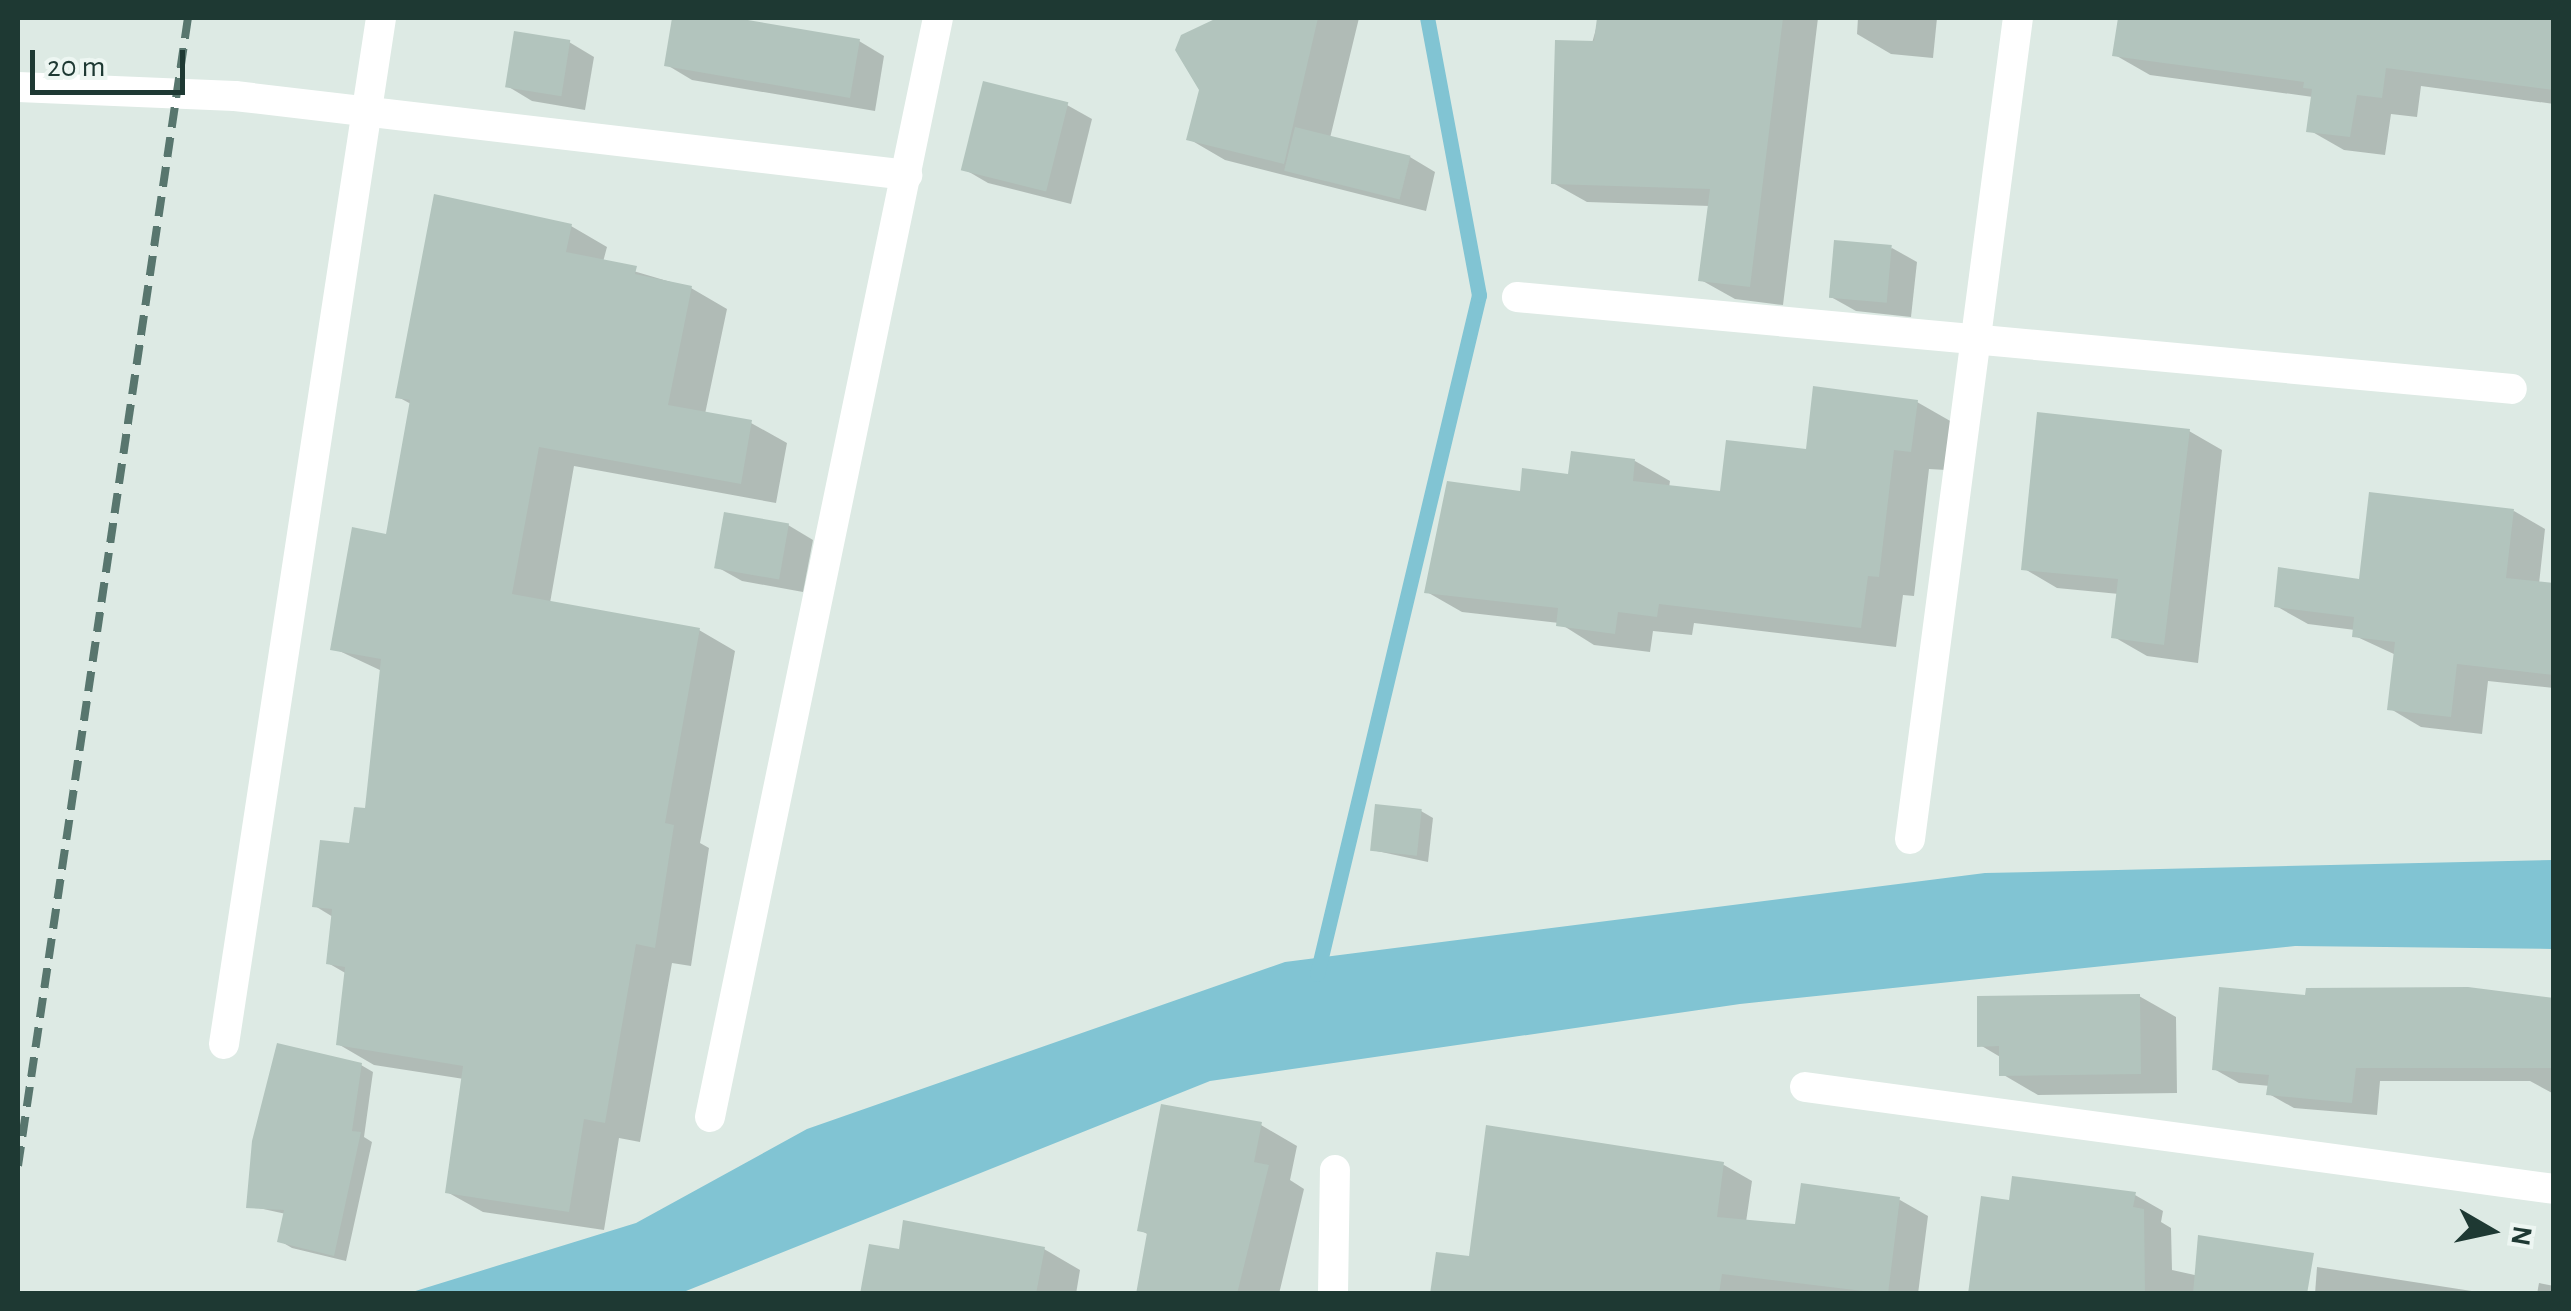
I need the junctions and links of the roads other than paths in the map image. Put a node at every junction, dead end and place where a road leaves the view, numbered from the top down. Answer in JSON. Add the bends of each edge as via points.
{"nodes":[{"id":1,"x":381,"y":18,"type":"edge"},
{"id":2,"x":938,"y":18,"type":"edge"},
{"id":3,"x":2018,"y":18,"type":"edge"},
{"id":4,"x":18,"y":88,"type":"edge"},
{"id":5,"x":366,"y":112,"type":"junction"},
{"id":6,"x":907,"y":175,"type":"junction"},
{"id":7,"x":1517,"y":297,"type":"dead end"},
{"id":8,"x":1981,"y":338,"type":"junction"},
{"id":9,"x":2512,"y":389,"type":"dead end"},
{"id":10,"x":1910,"y":839,"type":"dead end"},
{"id":11,"x":224,"y":1044,"type":"dead end"},
{"id":12,"x":1805,"y":1087,"type":"dead end"},
{"id":13,"x":710,"y":1117,"type":"dead end"},
{"id":14,"x":1335,"y":1170,"type":"dead end"},
{"id":15,"x":2554,"y":1189,"type":"edge"},
{"id":16,"x":1333,"y":1294,"type":"edge"}],
"edges":[{"from":1,"to":5,"type":"street"},
{"from":2,"to":6,"type":"street"},
{"from":3,"to":8,"type":"street"},
{"from":4,"to":5,"type":"street","via":[[115,88]]},
{"from":5,"to":6,"type":"street"},
{"from":5,"to":11,"type":"street"},
{"from":6,"to":13,"type":"street"},
{"from":7,"to":8,"type":"street"},
{"from":8,"to":9,"type":"street"},
{"from":8,"to":10,"type":"street"},
{"from":12,"to":15,"type":"street"},
{"from":14,"to":16,"type":"street"}]}
